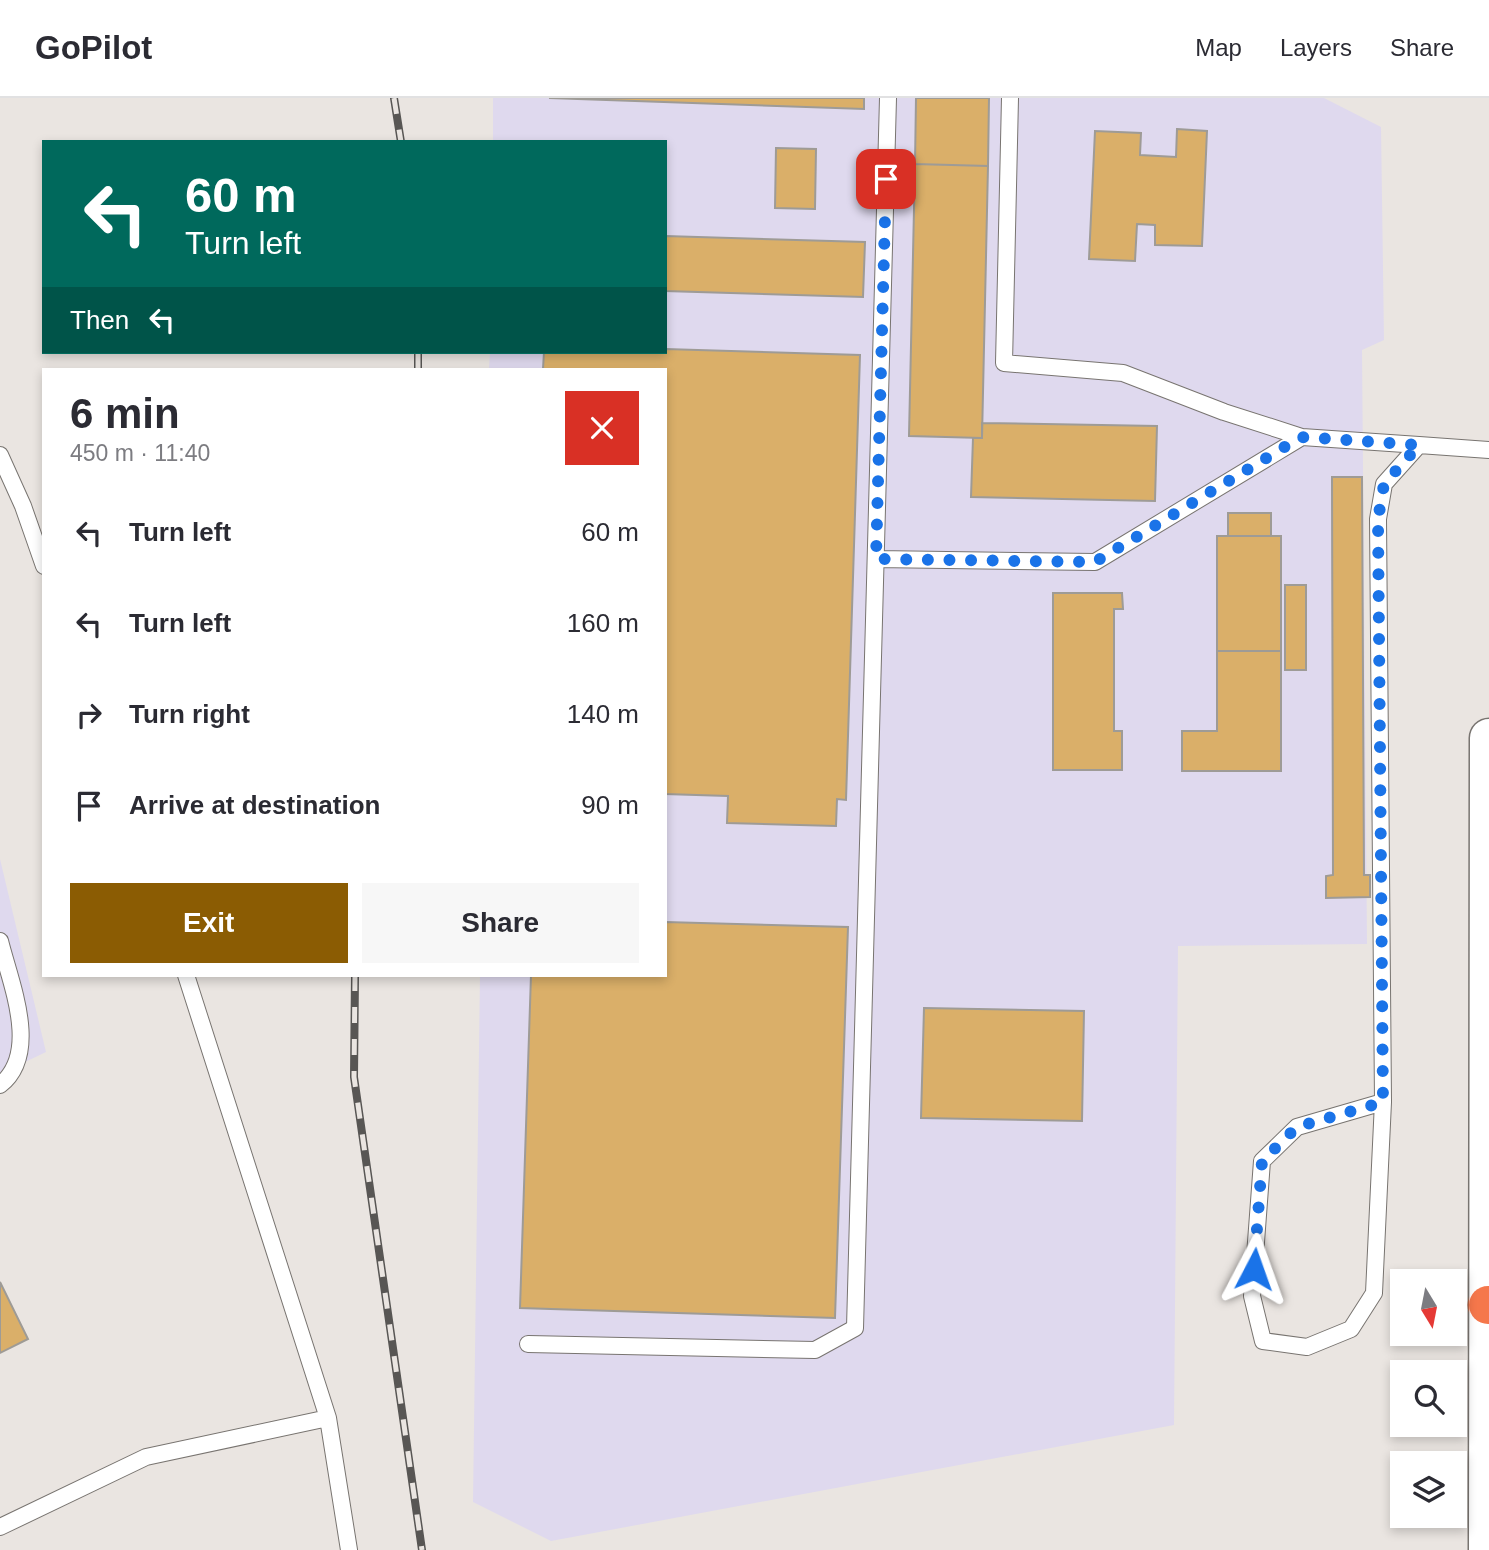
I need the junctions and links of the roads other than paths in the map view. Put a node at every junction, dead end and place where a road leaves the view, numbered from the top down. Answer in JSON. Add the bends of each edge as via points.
{"nodes":[{"id":1,"x":888,"y":98,"type":"edge"},
{"id":2,"x":1010,"y":98,"type":"edge"},
{"id":3,"x":1301,"y":437,"type":"junction"},
{"id":4,"x":1419,"y":445,"type":"junction"},
{"id":5,"x":1489,"y":450,"type":"edge"},
{"id":6,"x":0,"y":456,"type":"edge"},
{"id":7,"x":876,"y":559,"type":"junction"},
{"id":8,"x":42,"y":560,"type":"edge"},
{"id":9,"x":1489,"y":738,"type":"edge"},
{"id":10,"x":0,"y":941,"type":"edge"},
{"id":11,"x":187,"y":977,"type":"edge"},
{"id":12,"x":0,"y":1085,"type":"edge"},
{"id":13,"x":1383,"y":1102,"type":"junction"},
{"id":14,"x":1489,"y":1305,"type":"edge"},
{"id":15,"x":528,"y":1344,"type":"dead end"},
{"id":16,"x":328,"y":1418,"type":"junction"},
{"id":17,"x":0,"y":1527,"type":"edge"},
{"id":18,"x":349,"y":1550,"type":"edge"},
{"id":19,"x":1488,"y":1550,"type":"edge"}],
"edges":[{"from":1,"to":7,"type":"lane"},
{"from":2,"to":3,"type":"lane","via":[[1004,363],[1123,373]]},
{"from":3,"to":4,"type":"lane"},
{"from":3,"to":7,"type":"lane","via":[[1095,562]]},
{"from":4,"to":5,"type":"lane"},
{"from":4,"to":13,"type":"lane","via":[[1384,484],[1378,519]]},
{"from":6,"to":8,"type":"lane"},
{"from":7,"to":15,"type":"lane","via":[[855,1328],[815,1350]]},
{"from":9,"to":14,"type":"main road"},
{"from":10,"to":12,"type":"lane","via":[[22,1041],[18,1062]]},
{"from":11,"to":16,"type":"lane"},
{"from":13,"to":13,"type":"lane","via":[[1297,1127],[1262,1161],[1252,1296],[1263,1341],[1307,1347],[1351,1329],[1374,1293]]},
{"from":14,"to":19,"type":"main road"},
{"from":16,"to":17,"type":"lane","via":[[146,1457]]},
{"from":16,"to":18,"type":"lane"}]}
